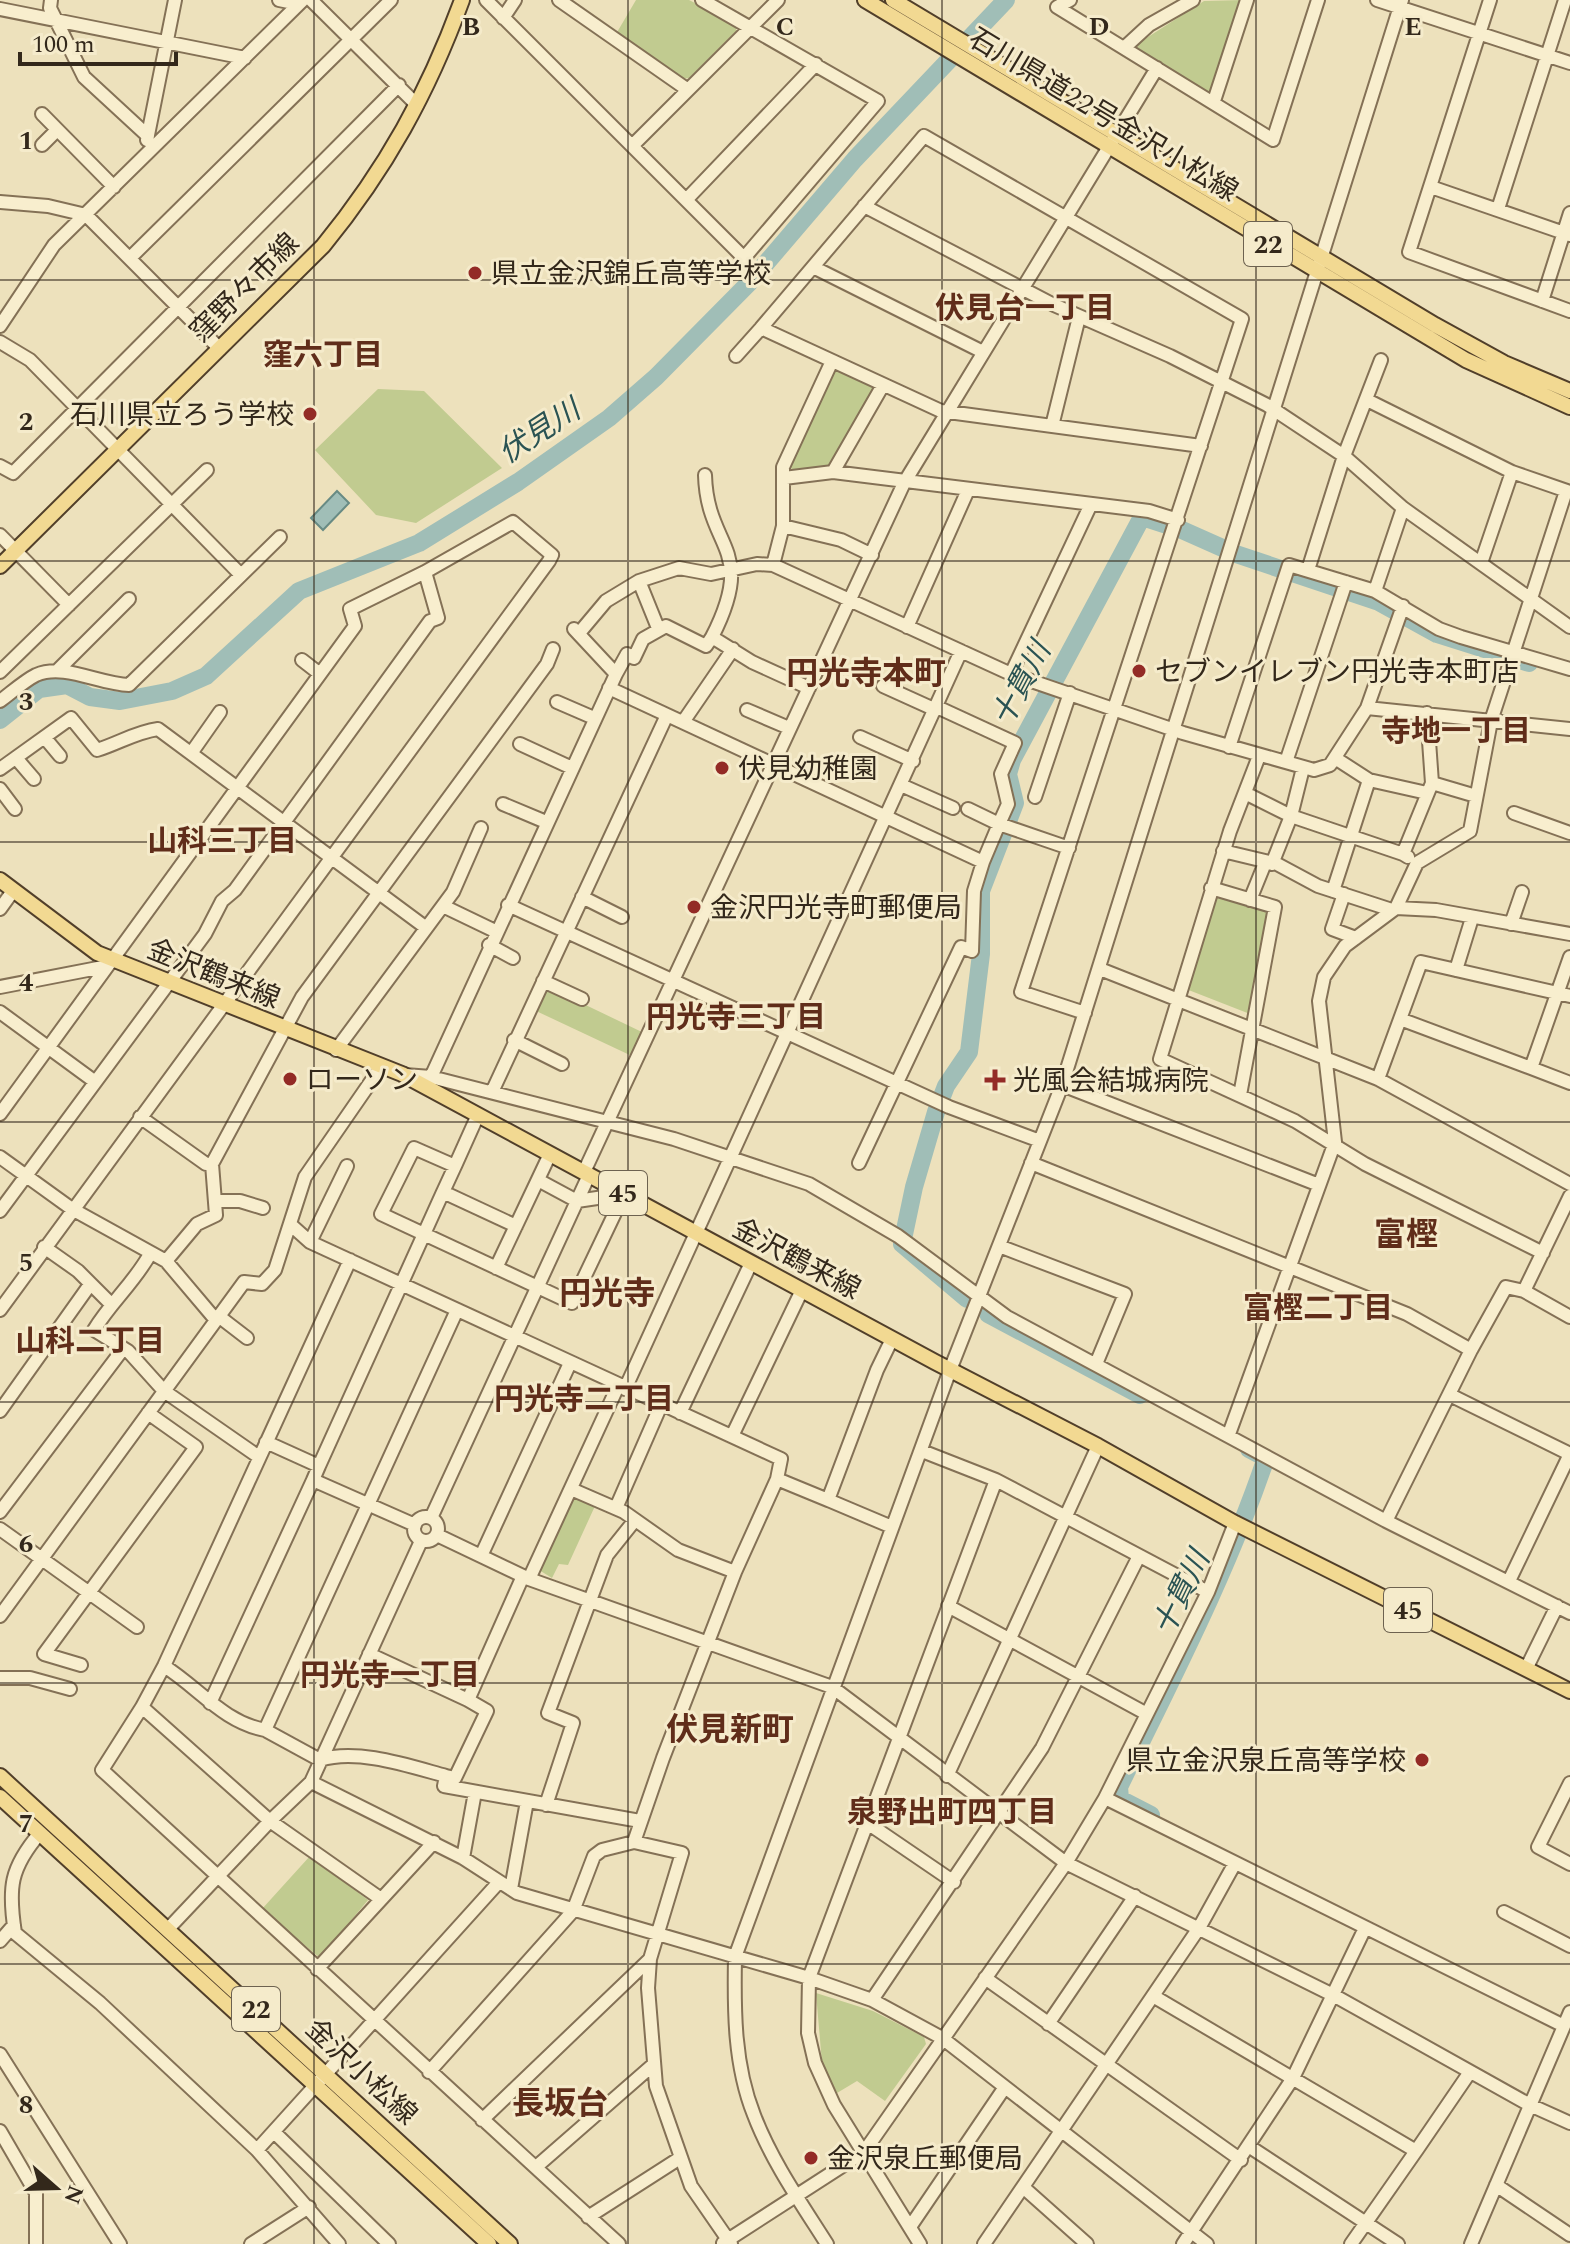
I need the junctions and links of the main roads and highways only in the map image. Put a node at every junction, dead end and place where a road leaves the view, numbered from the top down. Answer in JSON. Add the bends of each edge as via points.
{"nodes":[{"id":1,"x":462,"y":0,"type":"edge"},
{"id":2,"x":865,"y":0,"type":"edge"},
{"id":3,"x":893,"y":0,"type":"edge"},
{"id":4,"x":947,"y":40,"type":"junction"},
{"id":5,"x":1111,"y":139,"type":"junction"},
{"id":6,"x":1570,"y":391,"type":"edge"},
{"id":7,"x":1570,"y":407,"type":"edge"},
{"id":8,"x":0,"y":566,"type":"edge"},
{"id":9,"x":0,"y":880,"type":"edge"},
{"id":10,"x":1570,"y":1691,"type":"edge"},
{"id":11,"x":0,"y":1776,"type":"edge"},
{"id":12,"x":0,"y":1797,"type":"edge"},
{"id":13,"x":489,"y":2244,"type":"edge"},
{"id":14,"x":510,"y":2244,"type":"edge"}],
"edges":[{"from":1,"to":8,"type":"main road","name":"窪野々市線","via":[[404,133],[323,246]]},
{"from":2,"to":4,"type":"main road","name":"石川県道22号金沢小松線","number":"22"},
{"from":3,"to":4,"type":"main road","name":"石川県道22号金沢小松線","number":"22"},
{"from":4,"to":5,"type":"main road","name":"石川県道22号金沢小松線","number":"22"},
{"from":5,"to":6,"type":"main road","name":"石川県道22号金沢小松線","number":"22","via":[[1477,348]]},
{"from":5,"to":7,"type":"main road","name":"石川県道22号金沢小松線","number":"22","via":[[1466,360]]},
{"from":9,"to":10,"type":"main road","name":"金沢鶴来線","number":"45","via":[[84,945],[111,959],[402,1074],[1241,1526]]},
{"from":11,"to":14,"type":"main road","name":"金沢小松線","number":"22"},
{"from":12,"to":13,"type":"main road","name":"金沢小松線","number":"22"}]}
